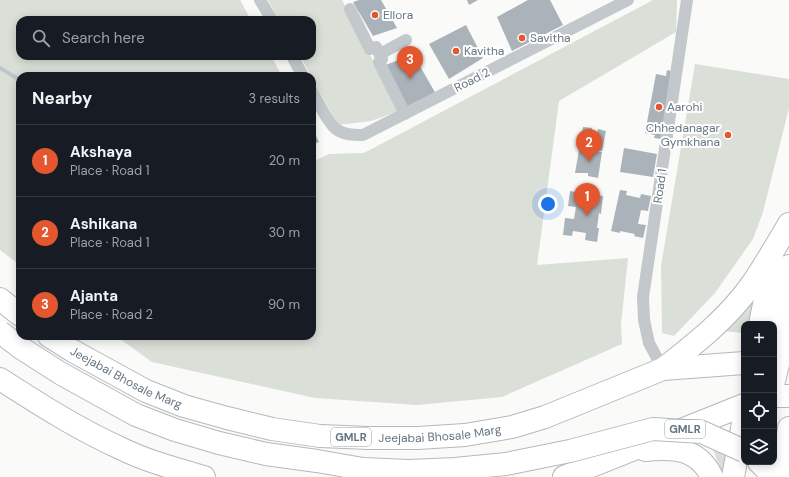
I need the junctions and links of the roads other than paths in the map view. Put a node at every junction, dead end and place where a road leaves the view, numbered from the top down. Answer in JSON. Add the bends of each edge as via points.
{"nodes":[{"id":1,"x":260,"y":0,"type":"edge"},
{"id":2,"x":628,"y":0,"type":"edge"},
{"id":3,"x":687,"y":0,"type":"edge"},
{"id":4,"x":350,"y":9,"type":"dead end"},
{"id":5,"x":270,"y":16,"type":"edge"},
{"id":6,"x":406,"y":40,"type":"dead end"},
{"id":7,"x":380,"y":54,"type":"junction"},
{"id":8,"x":294,"y":60,"type":"edge"},
{"id":9,"x":301,"y":72,"type":"edge"},
{"id":10,"x":316,"y":98,"type":"edge"},
{"id":11,"x":405,"y":114,"type":"junction"},
{"id":12,"x":789,"y":224,"type":"edge"},
{"id":13,"x":776,"y":246,"type":"junction"},
{"id":14,"x":789,"y":266,"type":"edge"},
{"id":15,"x":0,"y":299,"type":"edge"},
{"id":16,"x":16,"y":312,"type":"edge"},
{"id":17,"x":761,"y":321,"type":"edge"},
{"id":18,"x":0,"y":332,"type":"edge"},
{"id":19,"x":55,"y":340,"type":"edge"},
{"id":20,"x":741,"y":363,"type":"edge"},
{"id":21,"x":662,"y":368,"type":"junction"},
{"id":22,"x":779,"y":369,"type":"edge"},
{"id":23,"x":0,"y":379,"type":"edge"},
{"id":24,"x":777,"y":396,"type":"edge"},
{"id":25,"x":789,"y":396,"type":"edge"},
{"id":26,"x":741,"y":406,"type":"edge"},
{"id":27,"x":789,"y":428,"type":"edge"},
{"id":28,"x":742,"y":429,"type":"edge"},
{"id":29,"x":741,"y":450,"type":"edge"},
{"id":30,"x":625,"y":452,"type":"junction"},
{"id":31,"x":757,"y":465,"type":"edge"},
{"id":32,"x":761,"y":465,"type":"edge"},
{"id":33,"x":204,"y":477,"type":"edge"},
{"id":34,"x":564,"y":477,"type":"edge"},
{"id":35,"x":712,"y":477,"type":"edge"},
{"id":36,"x":733,"y":477,"type":"edge"},
{"id":37,"x":755,"y":477,"type":"edge"},
{"id":38,"x":774,"y":477,"type":"edge"},
{"id":39,"x":780,"y":477,"type":"edge"}],
"edges":[{"from":1,"to":5,"type":"street"},
{"from":2,"to":11,"type":"street","name":"Road 2"},
{"from":3,"to":21,"type":"street","name":"Road 1","via":[[643,297],[649,343]]},
{"from":4,"to":7,"type":"street","via":[[370,49],[376,47]]},
{"from":6,"to":7,"type":"street"},
{"from":7,"to":11,"type":"street","via":[[382,59],[378,62]]},
{"from":8,"to":9,"type":"street"},
{"from":10,"to":11,"type":"street","name":"Road 2","via":[[336,128],[349,135],[363,135]]},
{"from":12,"to":13,"type":"highway"},
{"from":13,"to":17,"type":"highway"},
{"from":13,"to":21,"type":"highway","via":[[752,285],[732,308],[701,339]]},
{"from":14,"to":22,"type":"highway"},
{"from":15,"to":16,"type":"highway"},
{"from":18,"to":29,"type":"highway","bridge":true,"via":[[60,373],[136,415],[175,430],[266,454],[363,469],[455,469],[506,464],[570,451],[653,429],[702,432]]},
{"from":19,"to":21,"type":"highway","name":"Jeejabai Bhosale Marg","number":"GMLR","via":[[146,391],[184,406],[272,429],[320,436],[418,438],[465,435],[512,427],[545,417]]},
{"from":20,"to":21,"type":"highway","name":"Jeejabai Bhosale Marg","number":"GMLR"},
{"from":23,"to":33,"type":"highway","via":[[40,405],[120,449]]},
{"from":24,"to":25,"type":"highway"},
{"from":26,"to":30,"type":"highway","number":"GMLR"},
{"from":27,"to":39,"type":"highway"},
{"from":28,"to":36,"type":"highway"},
{"from":30,"to":34,"type":"highway","number":"GMLR"},
{"from":30,"to":35,"type":"highway","via":[[666,448],[680,450],[697,458],[707,467]]},
{"from":31,"to":37,"type":"highway"},
{"from":32,"to":38,"type":"highway"}]}
